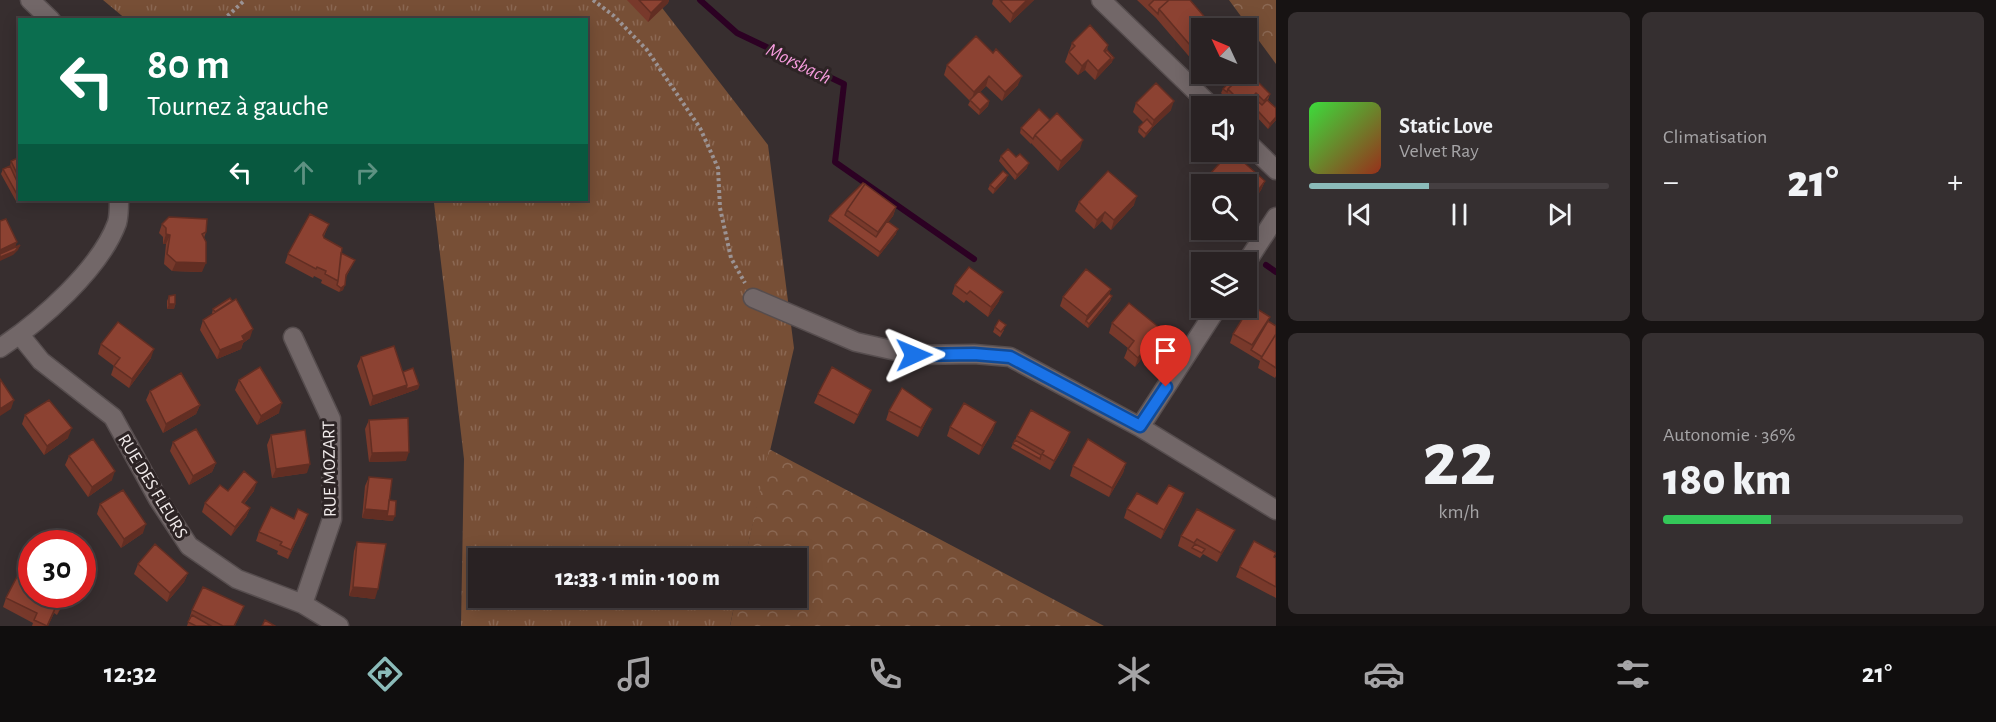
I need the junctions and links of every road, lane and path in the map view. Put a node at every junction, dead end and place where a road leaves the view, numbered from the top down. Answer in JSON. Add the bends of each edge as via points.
{"nodes":[{"id":1,"x":245,"y":0,"type":"edge"},
{"id":2,"x":593,"y":0,"type":"edge"},
{"id":3,"x":1101,"y":0,"type":"edge"},
{"id":4,"x":33,"y":2,"type":"edge"},
{"id":5,"x":49,"y":18,"type":"edge"},
{"id":6,"x":225,"y":18,"type":"edge"},
{"id":7,"x":1200,"y":96,"type":"edge"},
{"id":8,"x":1257,"y":152,"type":"edge"},
{"id":9,"x":1276,"y":170,"type":"edge"},
{"id":10,"x":119,"y":201,"type":"edge"},
{"id":11,"x":1276,"y":217,"type":"edge"},
{"id":12,"x":1253,"y":252,"type":"edge"},
{"id":13,"x":753,"y":298,"type":"joint"},
{"id":14,"x":1210,"y":318,"type":"edge"},
{"id":15,"x":20,"y":335,"type":"junction"},
{"id":16,"x":293,"y":337,"type":"dead end"},
{"id":17,"x":0,"y":348,"type":"edge"},
{"id":18,"x":1140,"y":426,"type":"junction"},
{"id":19,"x":1276,"y":510,"type":"edge"},
{"id":20,"x":303,"y":604,"type":"junction"},
{"id":21,"x":339,"y":626,"type":"edge"}],
"edges":[{"from":1,"to":6,"type":"path"},
{"from":2,"to":13,"type":"path","via":[[647,50],[700,128],[718,168],[720,208],[731,258]]},
{"from":3,"to":7,"type":"street"},
{"from":4,"to":5,"type":"street"},
{"from":8,"to":9,"type":"street"},
{"from":10,"to":15,"type":"street","via":[[117,222],[84,277]]},
{"from":11,"to":12,"type":"street"},
{"from":13,"to":18,"type":"street","via":[[856,342],[904,353],[1010,357]]},
{"from":14,"to":18,"type":"street"},
{"from":15,"to":17,"type":"street"},
{"from":15,"to":20,"type":"street","name":"RUE DES FLEURS","via":[[41,361],[113,417],[189,546],[237,579]]},
{"from":16,"to":20,"type":"street","name":"RUE MOZART","via":[[331,419],[332,519]]},
{"from":18,"to":19,"type":"street"},
{"from":20,"to":21,"type":"street","name":"RUE DES FLEURS"}]}
